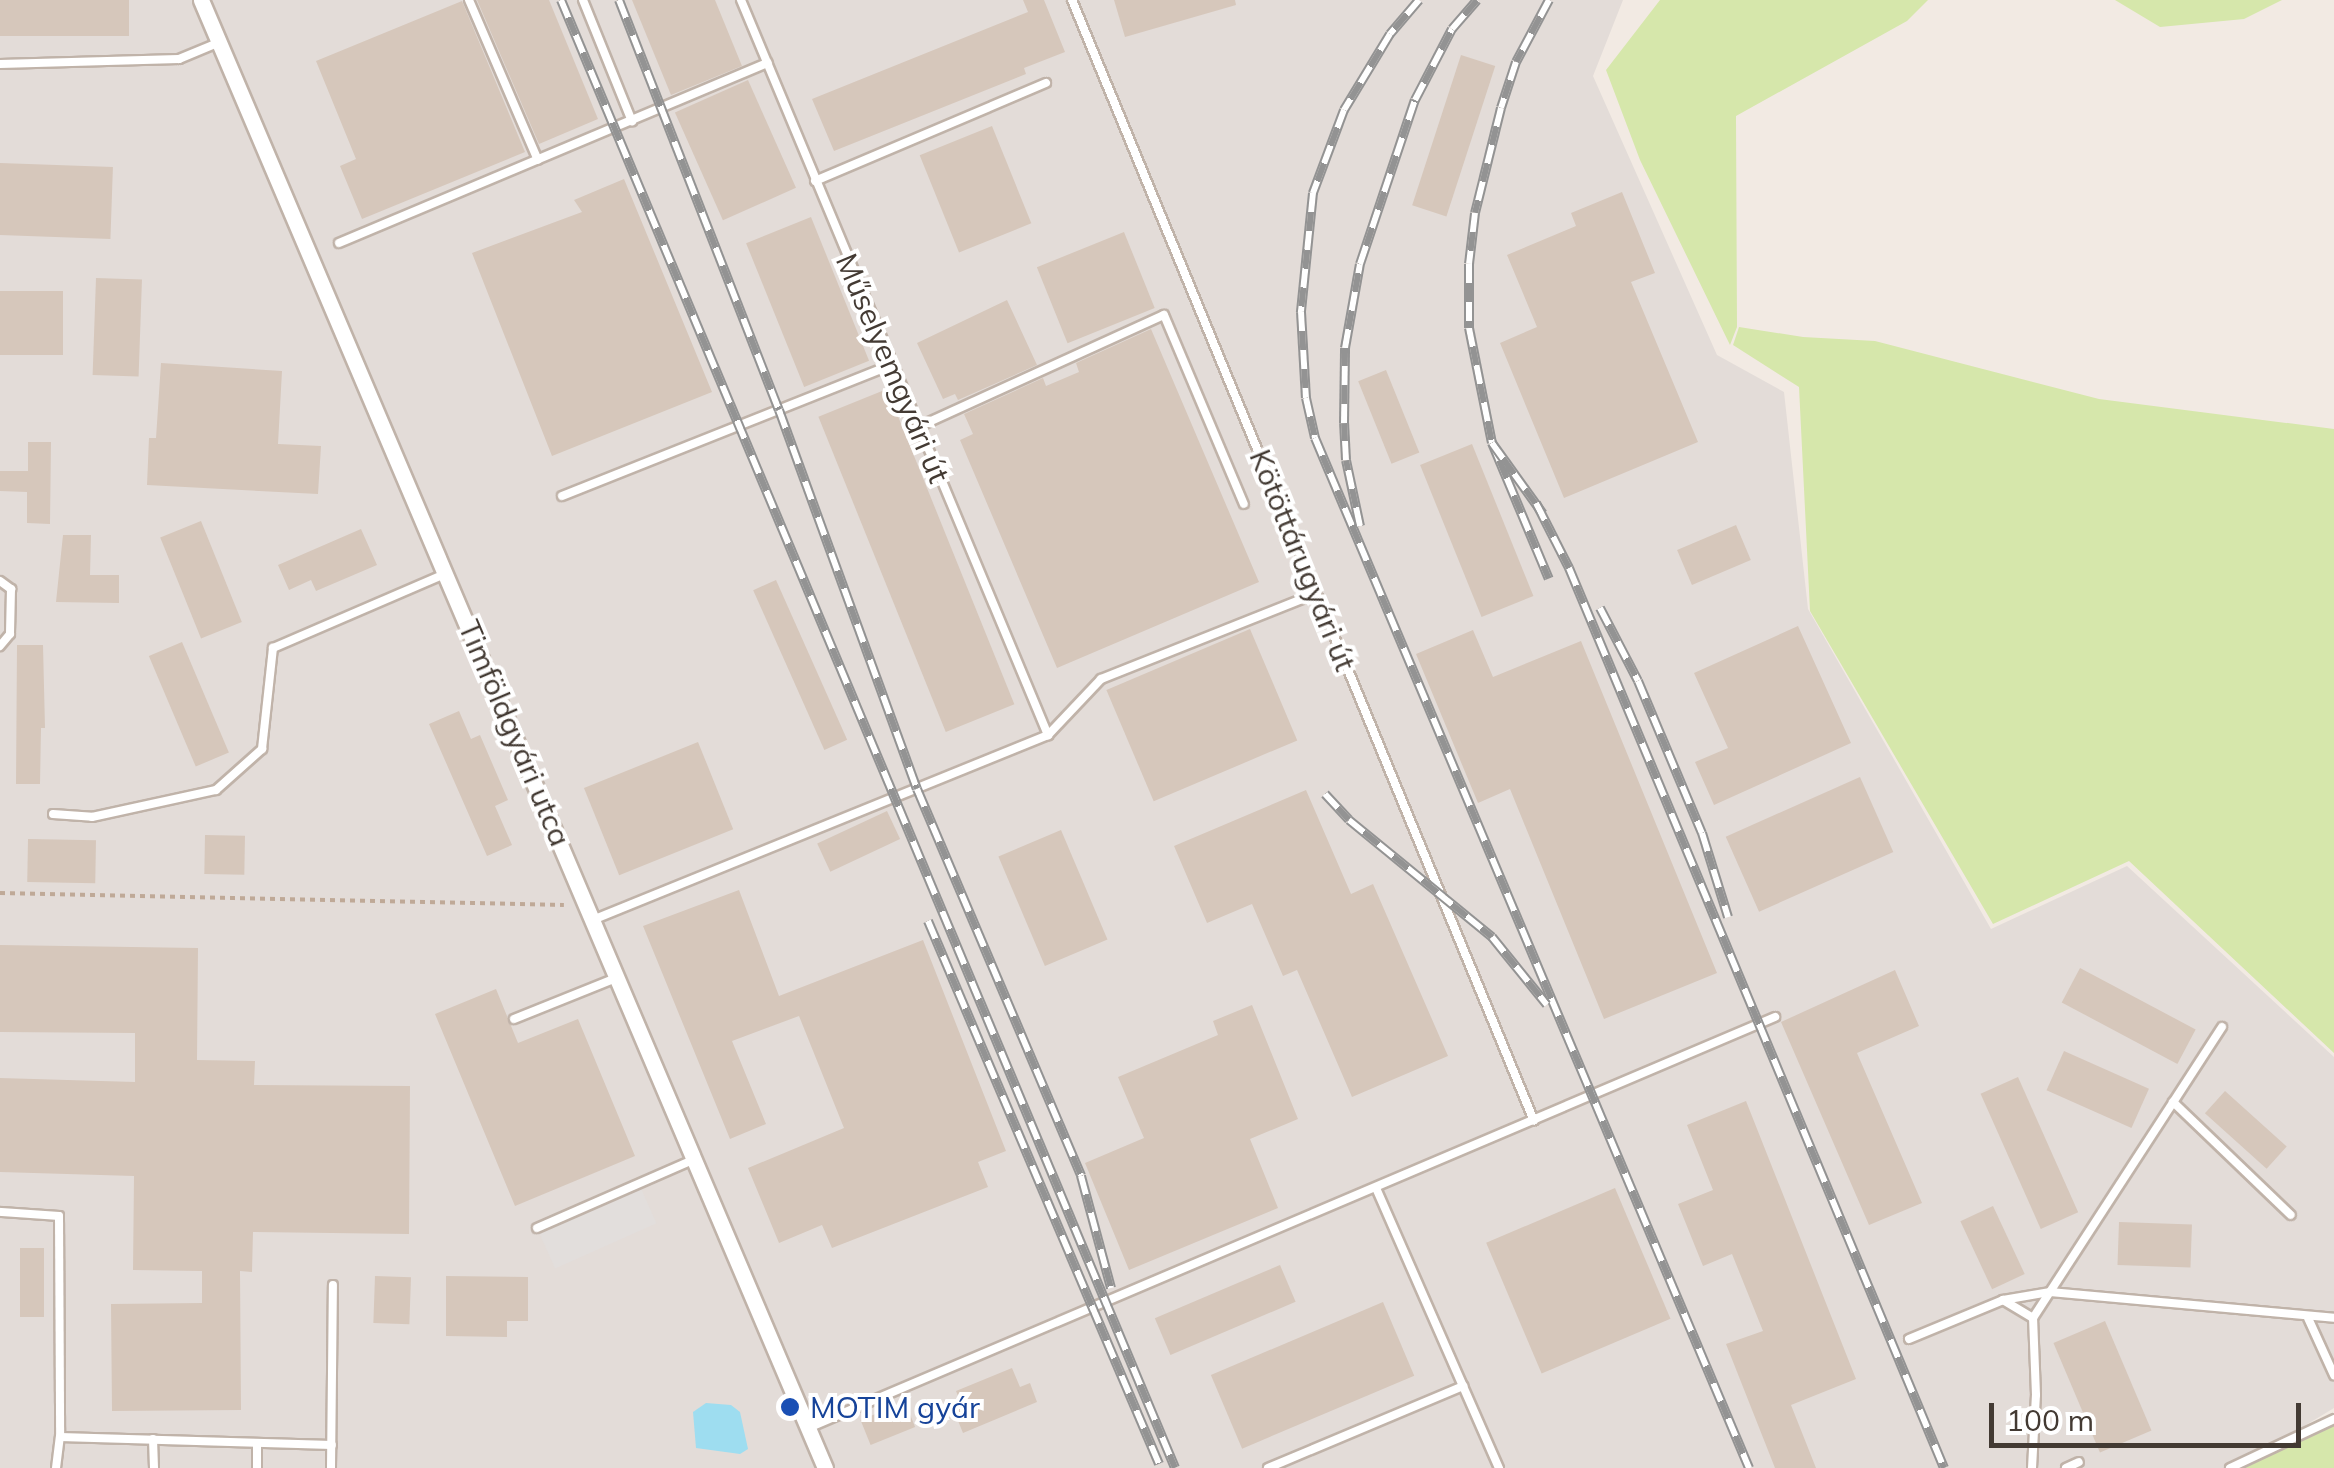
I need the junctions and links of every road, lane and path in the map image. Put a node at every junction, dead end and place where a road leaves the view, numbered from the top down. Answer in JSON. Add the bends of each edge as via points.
{"nodes":[{"id":1,"x":201,"y":0,"type":"edge"},
{"id":2,"x":469,"y":0,"type":"edge"},
{"id":3,"x":584,"y":0,"type":"edge"},
{"id":4,"x":741,"y":0,"type":"edge"},
{"id":5,"x":1072,"y":0,"type":"edge"},
{"id":6,"x":220,"y":42,"type":"junction"},
{"id":7,"x":768,"y":63,"type":"junction"},
{"id":8,"x":0,"y":64,"type":"edge"},
{"id":9,"x":1046,"y":83,"type":"dead end"},
{"id":10,"x":632,"y":121,"type":"junction"},
{"id":11,"x":538,"y":160,"type":"junction"},
{"id":12,"x":814,"y":181,"type":"junction"},
{"id":13,"x":339,"y":242,"type":"dead end"},
{"id":14,"x":892,"y":365,"type":"junction"},
{"id":15,"x":918,"y":427,"type":"junction"},
{"id":16,"x":562,"y":496,"type":"dead end"},
{"id":17,"x":1244,"y":504,"type":"dead end"},
{"id":18,"x":447,"y":573,"type":"junction"},
{"id":19,"x":0,"y":581,"type":"edge"},
{"id":20,"x":1316,"y":592,"type":"junction"},
{"id":21,"x":0,"y":646,"type":"edge"},
{"id":22,"x":1048,"y":735,"type":"junction"},
{"id":23,"x":53,"y":814,"type":"dead end"},
{"id":24,"x":0,"y":893,"type":"edge"},
{"id":25,"x":592,"y":913,"type":"junction"},
{"id":26,"x":619,"y":977,"type":"junction"},
{"id":27,"x":1775,"y":1018,"type":"dead end"},
{"id":28,"x":514,"y":1020,"type":"dead end"},
{"id":29,"x":2222,"y":1027,"type":"dead end"},
{"id":30,"x":2173,"y":1102,"type":"junction"},
{"id":31,"x":1534,"y":1121,"type":"junction"},
{"id":32,"x":695,"y":1159,"type":"junction"},
{"id":33,"x":1376,"y":1188,"type":"junction"},
{"id":34,"x":0,"y":1212,"type":"edge"},
{"id":35,"x":2291,"y":1215,"type":"dead end"},
{"id":36,"x":536,"y":1228,"type":"dead end"},
{"id":37,"x":333,"y":1286,"type":"dead end"},
{"id":38,"x":2050,"y":1292,"type":"junction"},
{"id":39,"x":2003,"y":1300,"type":"junction"},
{"id":40,"x":2033,"y":1318,"type":"junction"},
{"id":41,"x":2308,"y":1318,"type":"junction"},
{"id":42,"x":2334,"y":1318,"type":"edge"},
{"id":43,"x":1909,"y":1339,"type":"dead end"},
{"id":44,"x":2334,"y":1376,"type":"edge"},
{"id":45,"x":1463,"y":1386,"type":"junction"},
{"id":46,"x":2334,"y":1419,"type":"edge"},
{"id":47,"x":808,"y":1428,"type":"junction"},
{"id":48,"x":60,"y":1437,"type":"junction"},
{"id":49,"x":153,"y":1439,"type":"junction"},
{"id":50,"x":257,"y":1443,"type":"junction"},
{"id":51,"x":332,"y":1445,"type":"junction"},
{"id":52,"x":2080,"y":1462,"type":"dead end"},
{"id":53,"x":56,"y":1468,"type":"edge"},
{"id":54,"x":154,"y":1468,"type":"edge"},
{"id":55,"x":257,"y":1468,"type":"edge"},
{"id":56,"x":332,"y":1468,"type":"edge"},
{"id":57,"x":825,"y":1468,"type":"edge"},
{"id":58,"x":1268,"y":1468,"type":"edge"},
{"id":59,"x":1499,"y":1468,"type":"edge"},
{"id":60,"x":2032,"y":1468,"type":"edge"},
{"id":61,"x":2066,"y":1468,"type":"edge"},
{"id":62,"x":2230,"y":1468,"type":"edge"}],
"edges":[{"from":1,"to":6,"type":"street","name":"Timföldgyári utca"},
{"from":2,"to":11,"type":"lane"},
{"from":3,"to":10,"type":"lane"},
{"from":4,"to":7,"type":"lane","name":"Műselyemgyári út"},
{"from":5,"to":20,"type":"lane","name":"Kötöttárugyári út"},
{"from":6,"to":8,"type":"lane","via":[[179,60]]},
{"from":6,"to":18,"type":"street","name":"Timföldgyári utca"},
{"from":7,"to":10,"type":"lane"},
{"from":7,"to":12,"type":"lane","name":"Műselyemgyári út"},
{"from":9,"to":12,"type":"lane"},
{"from":10,"to":11,"type":"lane"},
{"from":11,"to":13,"type":"lane"},
{"from":12,"to":14,"type":"lane","name":"Műselyemgyári út"},
{"from":14,"to":15,"type":"lane","name":"Műselyemgyári út"},
{"from":14,"to":16,"type":"lane"},
{"from":15,"to":17,"type":"lane","via":[[1164,315]]},
{"from":15,"to":22,"type":"lane","name":"Műselyemgyári út"},
{"from":18,"to":23,"type":"lane","via":[[273,648],[262,749],[216,790],[92,817]]},
{"from":18,"to":25,"type":"street","name":"Timföldgyári utca"},
{"from":19,"to":21,"type":"lane","via":[[11,588],[10,634]]},
{"from":20,"to":22,"type":"lane","via":[[1101,679]]},
{"from":20,"to":31,"type":"lane","name":"Kötöttárugyári út"},
{"from":22,"to":25,"type":"lane"},
{"from":24,"to":25,"type":"path"},
{"from":25,"to":26,"type":"street","name":"Timföldgyári utca"},
{"from":26,"to":28,"type":"lane"},
{"from":26,"to":32,"type":"street","name":"Timföldgyári utca"},
{"from":27,"to":31,"type":"lane"},
{"from":29,"to":30,"type":"lane"},
{"from":30,"to":35,"type":"lane"},
{"from":30,"to":38,"type":"lane"},
{"from":31,"to":33,"type":"lane"},
{"from":32,"to":36,"type":"lane"},
{"from":32,"to":47,"type":"street","name":"Timföldgyári utca"},
{"from":33,"to":45,"type":"lane"},
{"from":33,"to":47,"type":"lane"},
{"from":34,"to":48,"type":"lane","via":[[60,1216]]},
{"from":37,"to":51,"type":"lane"},
{"from":38,"to":39,"type":"lane"},
{"from":38,"to":40,"type":"lane"},
{"from":38,"to":41,"type":"lane"},
{"from":39,"to":40,"type":"lane"},
{"from":39,"to":43,"type":"lane"},
{"from":40,"to":60,"type":"lane"},
{"from":41,"to":42,"type":"lane"},
{"from":41,"to":44,"type":"lane"},
{"from":45,"to":58,"type":"lane"},
{"from":45,"to":59,"type":"lane"},
{"from":46,"to":62,"type":"lane"},
{"from":47,"to":57,"type":"street","name":"Timföldgyári utca"},
{"from":48,"to":49,"type":"lane"},
{"from":48,"to":53,"type":"lane"},
{"from":49,"to":50,"type":"lane"},
{"from":49,"to":54,"type":"lane"},
{"from":50,"to":51,"type":"lane"},
{"from":50,"to":55,"type":"lane"},
{"from":51,"to":56,"type":"lane"},
{"from":52,"to":61,"type":"lane"}]}
